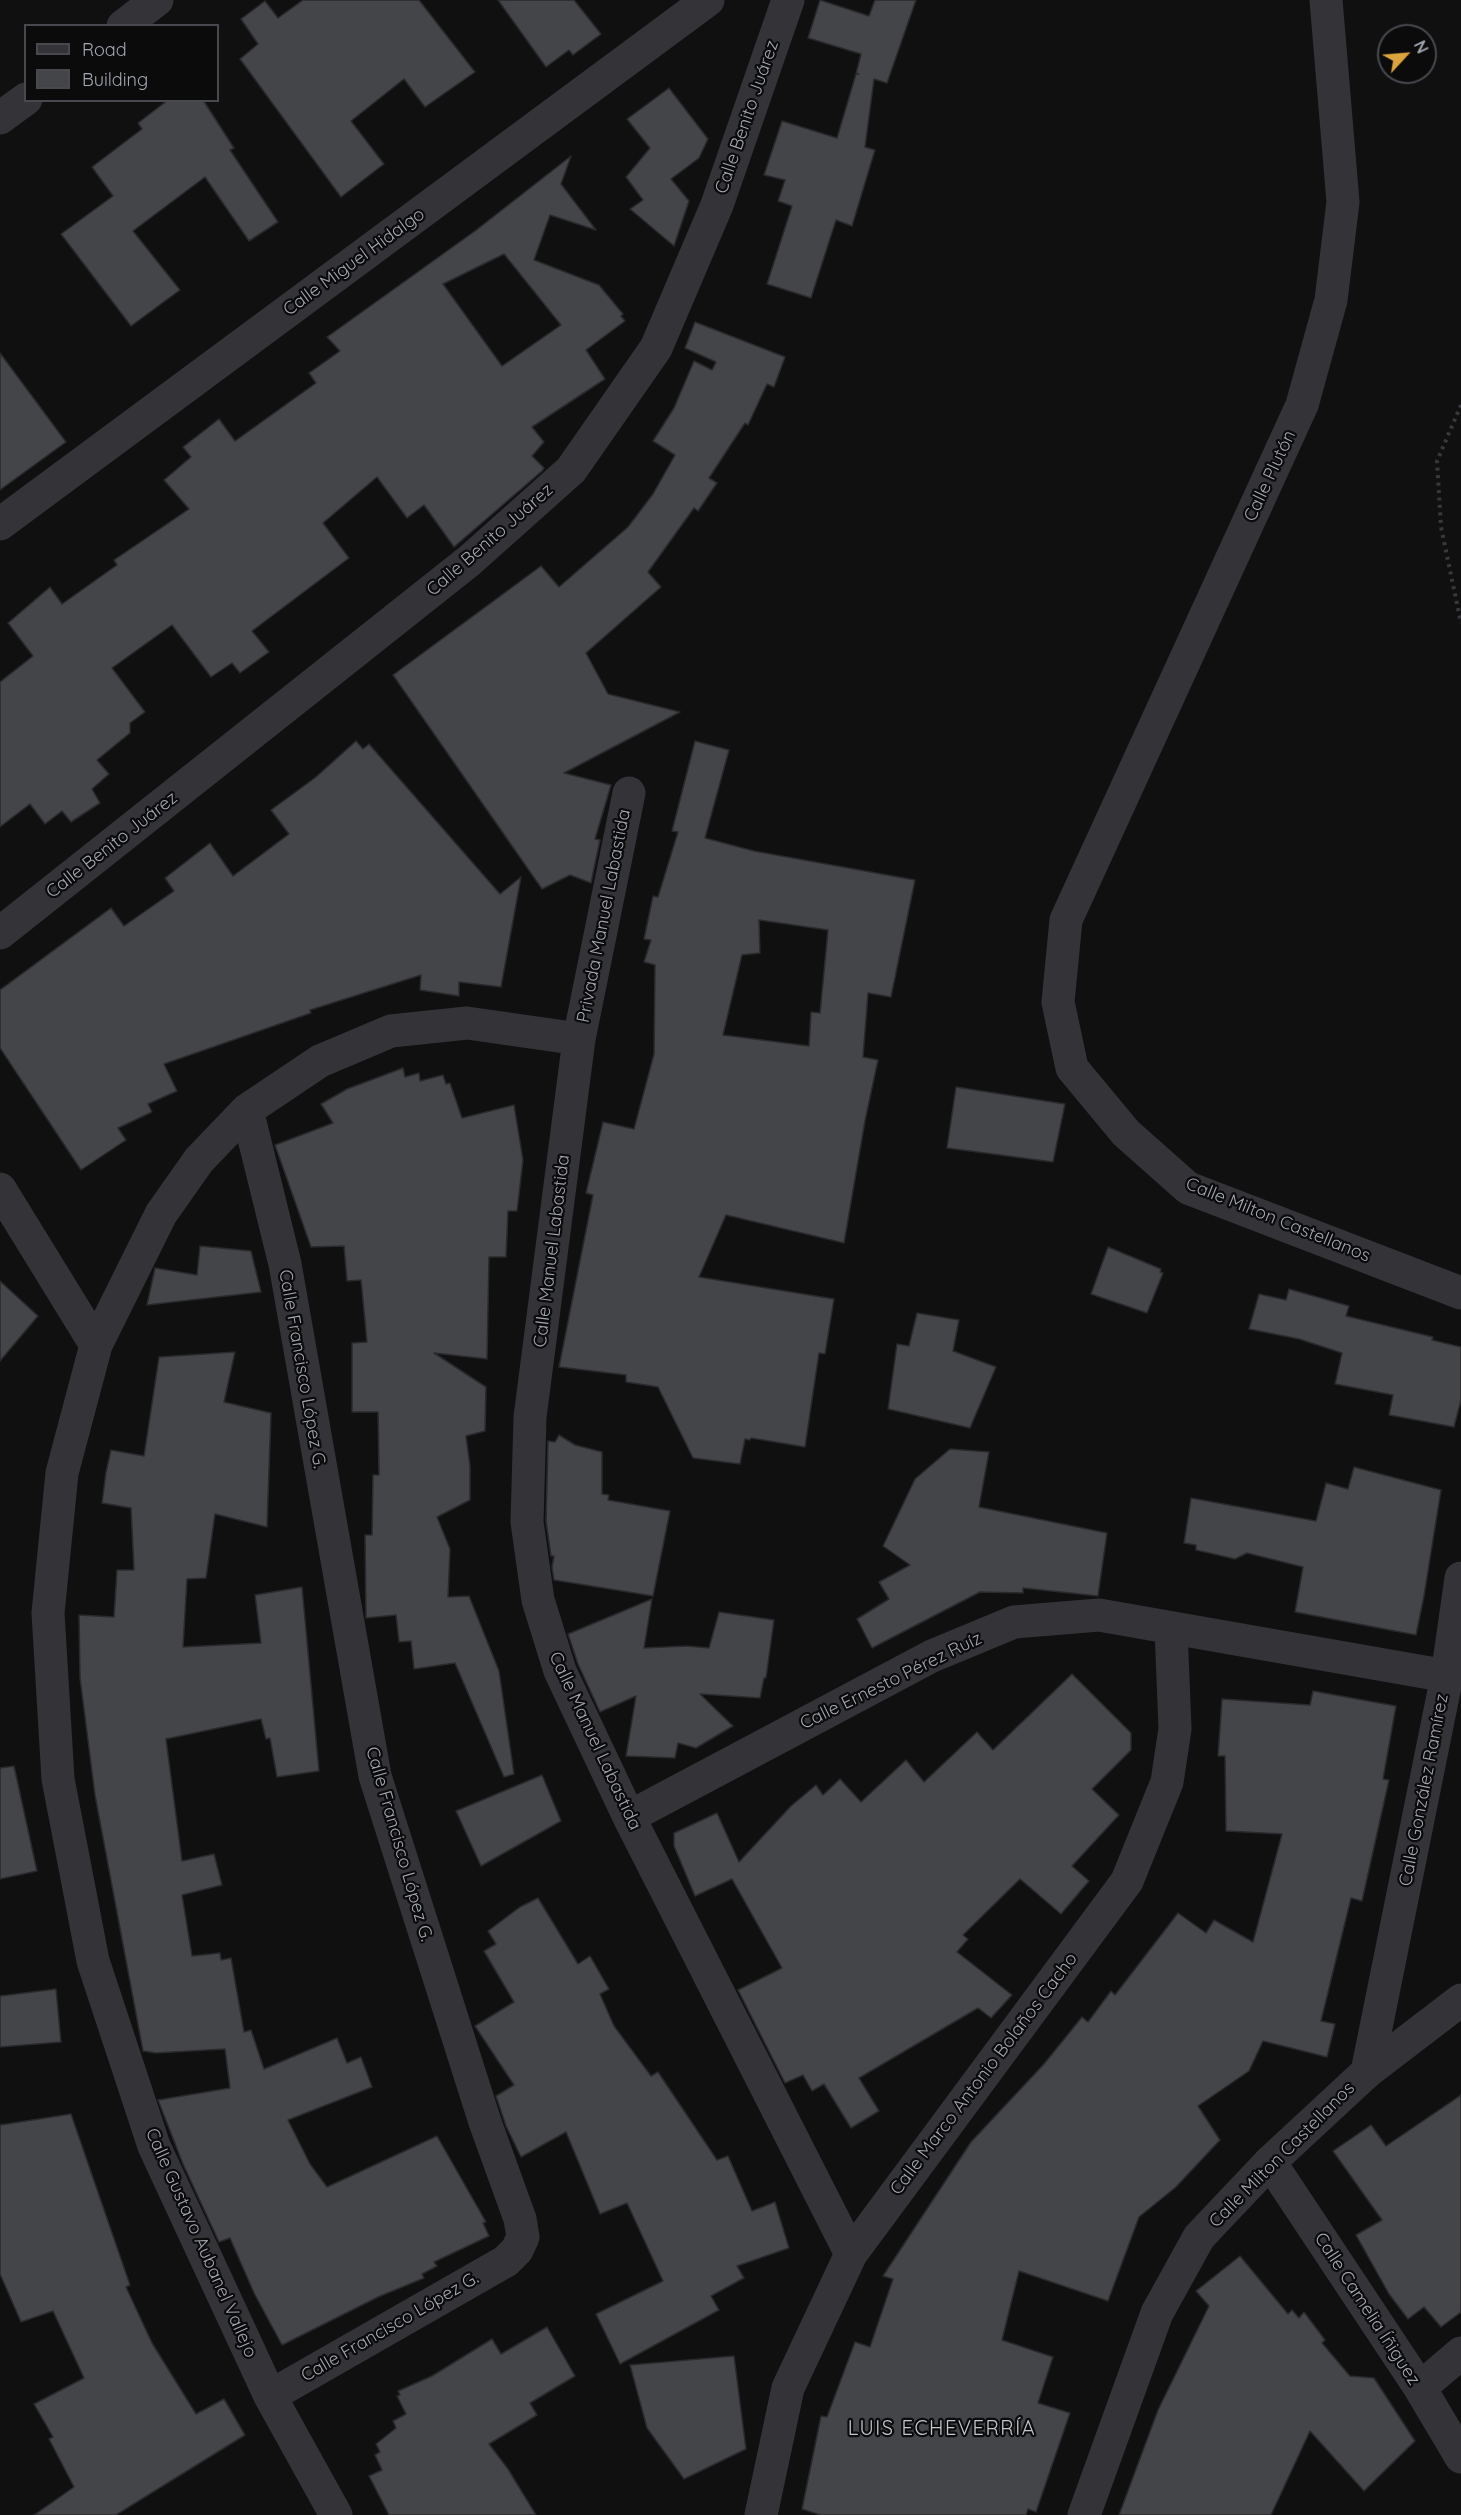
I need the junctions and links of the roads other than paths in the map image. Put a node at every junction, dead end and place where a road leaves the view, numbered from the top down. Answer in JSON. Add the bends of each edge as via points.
{"nodes":[{"id":1,"x":157,"y":0,"type":"edge"},
{"id":2,"x":708,"y":0,"type":"edge"},
{"id":3,"x":788,"y":0,"type":"edge"},
{"id":4,"x":1326,"y":0,"type":"edge"},
{"id":5,"x":126,"y":24,"type":"edge"},
{"id":6,"x":24,"y":100,"type":"edge"},
{"id":7,"x":0,"y":118,"type":"edge"},
{"id":8,"x":0,"y":524,"type":"edge"},
{"id":9,"x":629,"y":793,"type":"dead end"},
{"id":10,"x":1066,"y":920,"type":"joint"},
{"id":11,"x":0,"y":933,"type":"edge"},
{"id":12,"x":579,"y":1039,"type":"junction"},
{"id":13,"x":247,"y":1110,"type":"junction"},
{"id":14,"x":0,"y":1189,"type":"edge"},
{"id":15,"x":1461,"y":1293,"type":"edge"},
{"id":16,"x":96,"y":1345,"type":"junction"},
{"id":17,"x":1461,"y":1578,"type":"edge"},
{"id":18,"x":1171,"y":1628,"type":"junction"},
{"id":19,"x":1447,"y":1676,"type":"junction"},
{"id":20,"x":629,"y":1817,"type":"junction"},
{"id":21,"x":1461,"y":2000,"type":"edge"},
{"id":22,"x":1367,"y":2072,"type":"junction"},
{"id":23,"x":1270,"y":2162,"type":"junction"},
{"id":24,"x":851,"y":2254,"type":"junction"},
{"id":25,"x":1461,"y":2353,"type":"edge"},
{"id":26,"x":1420,"y":2388,"type":"junction"},
{"id":27,"x":270,"y":2396,"type":"junction"},
{"id":28,"x":1461,"y":2457,"type":"edge"},
{"id":29,"x":336,"y":2515,"type":"edge"},
{"id":30,"x":761,"y":2515,"type":"edge"},
{"id":31,"x":1084,"y":2515,"type":"edge"}],
"edges":[{"from":1,"to":5,"type":"street"},
{"from":2,"to":8,"type":"street","name":"Calle Miguel Hidalgo"},
{"from":3,"to":11,"type":"street","name":"Calle Benito Juárez","via":[[717,205],[656,348],[571,470],[469,561]]},
{"from":4,"to":10,"type":"street","name":"Calle Plutón","via":[[1343,202],[1331,300],[1302,405]]},
{"from":6,"to":7,"type":"street"},
{"from":9,"to":12,"type":"street","name":"Privada Manuel Labastida"},
{"from":10,"to":15,"type":"street","name":"Calle Milton Castellanos","via":[[1058,1002],[1072,1068],[1126,1132],[1188,1188]]},
{"from":12,"to":13,"type":"street","name":"Calle Gustavo Aubanel Vallejo","via":[[467,1023],[391,1031],[320,1061]]},
{"from":12,"to":20,"type":"street","name":"Calle Manuel Labastida","via":[[530,1417],[527,1522],[538,1600],[560,1671]]},
{"from":13,"to":16,"type":"street","name":"Calle Gustavo Aubanel Vallejo","via":[[199,1160],[161,1214]]},
{"from":13,"to":27,"type":"street","name":"Calle Francisco López G.","via":[[285,1264],[375,1776],[523,2237],[506,2261]]},
{"from":14,"to":16,"type":"street"},
{"from":16,"to":27,"type":"street","name":"Calle Gustavo Aubanel Vallejo","via":[[62,1473],[48,1613],[58,1779],[93,1961],[154,2146]]},
{"from":17,"to":19,"type":"street"},
{"from":18,"to":19,"type":"street","name":"Calle González Ramírez"},
{"from":18,"to":20,"type":"street","name":"Calle Ernesto Pérez Ruíz","via":[[1099,1615],[1014,1622],[932,1656]]},
{"from":18,"to":24,"type":"street","name":"Calle Marco Antonio Bolaños Cacho","via":[[1175,1729],[1167,1782],[1127,1881]]},
{"from":19,"to":22,"type":"street","name":"Calle González Ramírez"},
{"from":20,"to":24,"type":"street","name":"Calle Manuel Labastida"},
{"from":21,"to":22,"type":"street","name":"Calle Milton Castellanos"},
{"from":22,"to":23,"type":"street","name":"Calle Milton Castellanos"},
{"from":23,"to":26,"type":"street","name":"Calle Camelia Íñiguez"},
{"from":23,"to":31,"type":"street","name":"Calle Milton Castellanos","via":[[1199,2237],[1158,2313]]},
{"from":24,"to":30,"type":"street","name":"Calle Marco Antonio Bolaños Cacho","via":[[788,2388]]},
{"from":25,"to":26,"type":"street"},
{"from":26,"to":28,"type":"street","name":"Calle Camelia Íñiguez"},
{"from":27,"to":29,"type":"street","name":"Calle Gustavo Aubanel Vallejo"}]}
